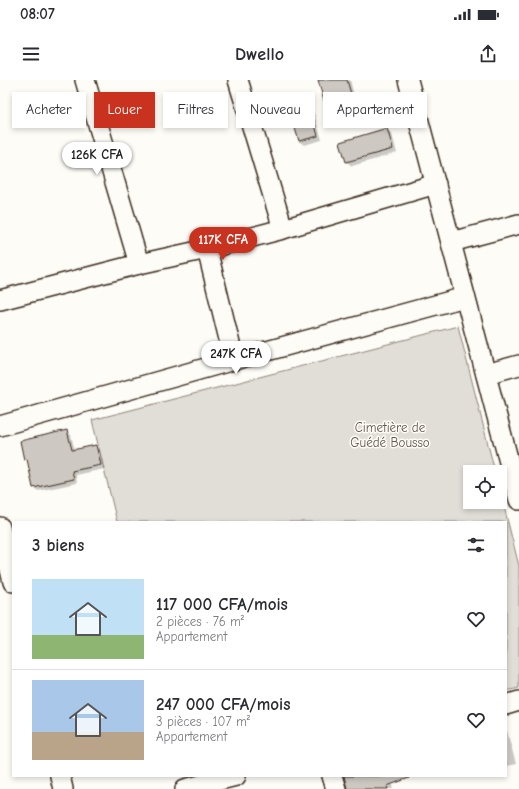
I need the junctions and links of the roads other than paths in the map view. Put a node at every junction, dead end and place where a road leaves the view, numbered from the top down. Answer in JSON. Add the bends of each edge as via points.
{"nodes":[{"id":1,"x":85,"y":80,"type":"edge"},
{"id":2,"x":238,"y":80,"type":"edge"},
{"id":3,"x":408,"y":80,"type":"edge"},
{"id":4,"x":436,"y":184,"type":"junction"},
{"id":5,"x":519,"y":224,"type":"edge"},
{"id":6,"x":283,"y":229,"type":"junction"},
{"id":7,"x":451,"y":242,"type":"junction"},
{"id":8,"x":207,"y":249,"type":"junction"},
{"id":9,"x":139,"y":264,"type":"junction"},
{"id":10,"x":466,"y":298,"type":"junction"},
{"id":11,"x":0,"y":300,"type":"edge"},
{"id":12,"x":234,"y":360,"type":"junction"},
{"id":13,"x":519,"y":365,"type":"edge"},
{"id":14,"x":486,"y":374,"type":"junction"},
{"id":15,"x":0,"y":426,"type":"edge"},
{"id":16,"x":519,"y":500,"type":"edge"},
{"id":17,"x":0,"y":527,"type":"edge"},
{"id":18,"x":8,"y":581,"type":"edge"},
{"id":19,"x":519,"y":701,"type":"edge"},
{"id":20,"x":507,"y":705,"type":"edge"},
{"id":21,"x":60,"y":777,"type":"edge"},
{"id":22,"x":232,"y":777,"type":"edge"},
{"id":23,"x":332,"y":777,"type":"edge"},
{"id":24,"x":63,"y":789,"type":"edge"},
{"id":25,"x":185,"y":789,"type":"edge"},
{"id":26,"x":336,"y":789,"type":"edge"}],
"edges":[{"from":1,"to":9,"type":"street"},
{"from":2,"to":6,"type":"street"},
{"from":3,"to":4,"type":"street"},
{"from":4,"to":6,"type":"street"},
{"from":4,"to":7,"type":"street"},
{"from":5,"to":7,"type":"street"},
{"from":6,"to":8,"type":"street"},
{"from":7,"to":10,"type":"street"},
{"from":8,"to":9,"type":"street"},
{"from":8,"to":12,"type":"street"},
{"from":9,"to":11,"type":"street"},
{"from":10,"to":12,"type":"street"},
{"from":10,"to":14,"type":"street"},
{"from":12,"to":15,"type":"street"},
{"from":13,"to":14,"type":"street"},
{"from":14,"to":16,"type":"street"},
{"from":17,"to":18,"type":"street"},
{"from":19,"to":20,"type":"street"},
{"from":21,"to":24,"type":"street"},
{"from":22,"to":25,"type":"street"},
{"from":23,"to":26,"type":"street"}]}
